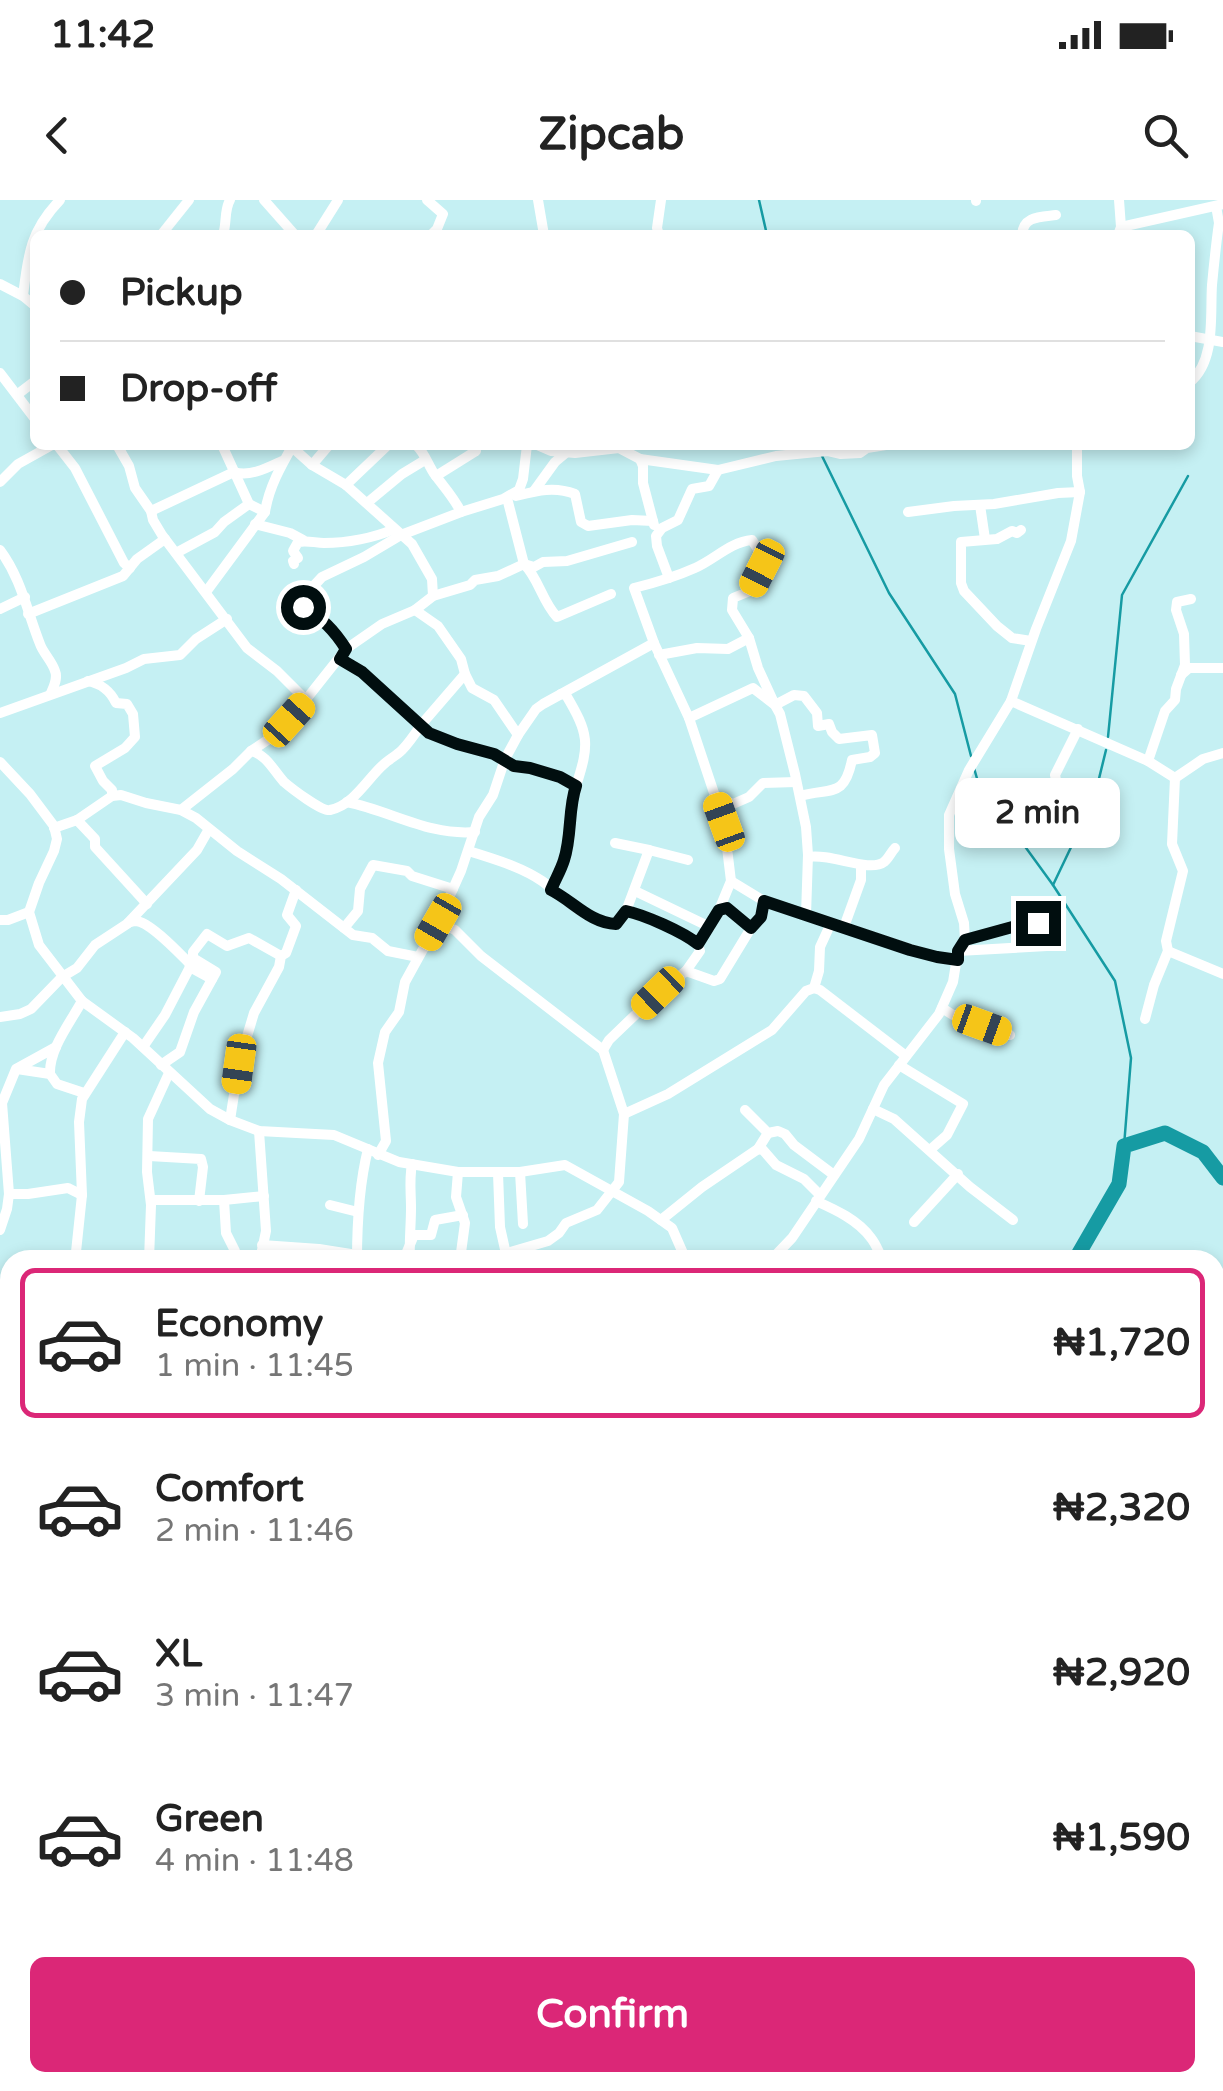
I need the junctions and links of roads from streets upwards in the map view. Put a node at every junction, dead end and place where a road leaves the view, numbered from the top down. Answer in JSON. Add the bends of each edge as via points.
{"nodes":[{"id":1,"x":60,"y":200,"type":"edge"},
{"id":2,"x":189,"y":200,"type":"edge"},
{"id":3,"x":230,"y":200,"type":"edge"},
{"id":4,"x":264,"y":200,"type":"edge"},
{"id":5,"x":338,"y":200,"type":"edge"},
{"id":6,"x":427,"y":200,"type":"edge"},
{"id":7,"x":538,"y":200,"type":"edge"},
{"id":8,"x":659,"y":200,"type":"edge"},
{"id":9,"x":1119,"y":200,"type":"edge"},
{"id":10,"x":1220,"y":205,"type":"edge"},
{"id":11,"x":1056,"y":215,"type":"dead end"},
{"id":12,"x":37,"y":230,"type":"edge"},
{"id":13,"x":164,"y":230,"type":"edge"},
{"id":14,"x":224,"y":230,"type":"edge"},
{"id":15,"x":291,"y":230,"type":"edge"},
{"id":16,"x":319,"y":230,"type":"edge"},
{"id":17,"x":436,"y":230,"type":"edge"},
{"id":18,"x":543,"y":230,"type":"edge"},
{"id":19,"x":658,"y":230,"type":"edge"},
{"id":20,"x":1022,"y":230,"type":"edge"},
{"id":21,"x":1120,"y":230,"type":"edge"},
{"id":22,"x":1124,"y":230,"type":"edge"},
{"id":23,"x":30,"y":251,"type":"edge"},
{"id":24,"x":0,"y":284,"type":"edge"},
{"id":25,"x":23,"y":296,"type":"junction"},
{"id":26,"x":30,"y":302,"type":"edge"},
{"id":27,"x":1195,"y":337,"type":"edge"},
{"id":28,"x":1209,"y":340,"type":"junction"},
{"id":29,"x":1223,"y":342,"type":"edge"},
{"id":30,"x":0,"y":373,"type":"edge"},
{"id":31,"x":1195,"y":378,"type":"edge"},
{"id":32,"x":30,"y":386,"type":"edge"},
{"id":33,"x":18,"y":394,"type":"junction"},
{"id":34,"x":30,"y":412,"type":"edge"},
{"id":35,"x":45,"y":450,"type":"edge"},
{"id":36,"x":59,"y":450,"type":"edge"},
{"id":37,"x":121,"y":450,"type":"edge"},
{"id":38,"x":224,"y":450,"type":"edge"},
{"id":39,"x":290,"y":450,"type":"edge"},
{"id":40,"x":297,"y":450,"type":"edge"},
{"id":41,"x":325,"y":450,"type":"edge"},
{"id":42,"x":383,"y":450,"type":"edge"},
{"id":43,"x":424,"y":450,"type":"edge"},
{"id":44,"x":476,"y":450,"type":"dead end"},
{"id":45,"x":526,"y":450,"type":"edge"},
{"id":46,"x":549,"y":450,"type":"edge"},
{"id":47,"x":584,"y":450,"type":"edge"},
{"id":48,"x":626,"y":450,"type":"edge"},
{"id":49,"x":862,"y":450,"type":"edge"},
{"id":50,"x":1077,"y":450,"type":"edge"},
{"id":51,"x":567,"y":452,"type":"junction"},
{"id":52,"x":640,"y":458,"type":"junction"},
{"id":53,"x":283,"y":461,"type":"junction"},
{"id":54,"x":312,"y":465,"type":"junction"},
{"id":55,"x":718,"y":470,"type":"junction"},
{"id":56,"x":234,"y":472,"type":"junction"},
{"id":57,"x":436,"y":476,"type":"junction"},
{"id":58,"x":0,"y":482,"type":"edge"},
{"id":59,"x":346,"y":485,"type":"junction"},
{"id":60,"x":534,"y":492,"type":"junction"},
{"id":61,"x":1080,"y":492,"type":"junction"},
{"id":62,"x":505,"y":498,"type":"junction"},
{"id":63,"x":367,"y":503,"type":"junction"},
{"id":64,"x":250,"y":504,"type":"junction"},
{"id":65,"x":980,"y":505,"type":"junction"},
{"id":66,"x":151,"y":511,"type":"junction"},
{"id":67,"x":265,"y":512,"type":"junction"},
{"id":68,"x":460,"y":512,"type":"junction"},
{"id":69,"x":908,"y":512,"type":"dead end"},
{"id":70,"x":653,"y":521,"type":"junction"},
{"id":71,"x":255,"y":524,"type":"junction"},
{"id":72,"x":1021,"y":530,"type":"dead end"},
{"id":73,"x":397,"y":532,"type":"junction"},
{"id":74,"x":656,"y":536,"type":"junction"},
{"id":75,"x":166,"y":539,"type":"junction"},
{"id":76,"x":302,"y":540,"type":"junction"},
{"id":77,"x":985,"y":540,"type":"junction"},
{"id":78,"x":632,"y":542,"type":"dead end"},
{"id":79,"x":0,"y":550,"type":"edge"},
{"id":80,"x":176,"y":553,"type":"junction"},
{"id":81,"x":294,"y":564,"type":"dead end"},
{"id":82,"x":524,"y":564,"type":"junction"},
{"id":83,"x":130,"y":568,"type":"junction"},
{"id":84,"x":669,"y":578,"type":"junction"},
{"id":85,"x":206,"y":592,"type":"junction"},
{"id":86,"x":610,"y":594,"type":"dead end"},
{"id":87,"x":433,"y":596,"type":"junction"},
{"id":88,"x":25,"y":597,"type":"junction"},
{"id":89,"x":1191,"y":599,"type":"dead end"},
{"id":90,"x":0,"y":609,"type":"edge"},
{"id":91,"x":415,"y":610,"type":"junction"},
{"id":92,"x":28,"y":614,"type":"junction"},
{"id":93,"x":227,"y":619,"type":"junction"},
{"id":94,"x":750,"y":638,"type":"junction"},
{"id":95,"x":1032,"y":641,"type":"junction"},
{"id":96,"x":654,"y":643,"type":"junction"},
{"id":97,"x":343,"y":654,"type":"junction"},
{"id":98,"x":659,"y":655,"type":"junction"},
{"id":99,"x":1223,"y":668,"type":"edge"},
{"id":100,"x":464,"y":674,"type":"junction"},
{"id":101,"x":1180,"y":676,"type":"junction"},
{"id":102,"x":88,"y":681,"type":"junction"},
{"id":103,"x":51,"y":693,"type":"junction"},
{"id":104,"x":561,"y":694,"type":"junction"},
{"id":105,"x":307,"y":701,"type":"junction"},
{"id":106,"x":1011,"y":702,"type":"junction"},
{"id":107,"x":775,"y":705,"type":"junction"},
{"id":108,"x":0,"y":713,"type":"edge"},
{"id":109,"x":689,"y":718,"type":"junction"},
{"id":110,"x":421,"y":726,"type":"junction"},
{"id":111,"x":1078,"y":729,"type":"junction"},
{"id":112,"x":518,"y":735,"type":"junction"},
{"id":113,"x":250,"y":751,"type":"junction"},
{"id":114,"x":1223,"y":753,"type":"edge"},
{"id":115,"x":505,"y":759,"type":"junction"},
{"id":116,"x":1148,"y":761,"type":"junction"},
{"id":117,"x":0,"y":762,"type":"edge"},
{"id":118,"x":1175,"y":778,"type":"junction"},
{"id":119,"x":796,"y":782,"type":"junction"},
{"id":120,"x":576,"y":786,"type":"junction"},
{"id":121,"x":1068,"y":794,"type":"dead end"},
{"id":122,"x":112,"y":796,"type":"junction"},
{"id":123,"x":715,"y":796,"type":"junction"},
{"id":124,"x":800,"y":796,"type":"junction"},
{"id":125,"x":346,"y":802,"type":"junction"},
{"id":126,"x":181,"y":810,"type":"junction"},
{"id":127,"x":77,"y":820,"type":"junction"},
{"id":128,"x":54,"y":828,"type":"junction"},
{"id":129,"x":210,"y":829,"type":"junction"},
{"id":130,"x":476,"y":832,"type":"junction"},
{"id":131,"x":615,"y":843,"type":"dead end"},
{"id":132,"x":895,"y":848,"type":"dead end"},
{"id":133,"x":650,"y":850,"type":"junction"},
{"id":134,"x":469,"y":851,"type":"junction"},
{"id":135,"x":808,"y":857,"type":"junction"},
{"id":136,"x":688,"y":860,"type":"dead end"},
{"id":137,"x":861,"y":866,"type":"junction"},
{"id":138,"x":731,"y":880,"type":"junction"},
{"id":139,"x":453,"y":889,"type":"junction"},
{"id":140,"x":296,"y":890,"type":"junction"},
{"id":141,"x":551,"y":890,"type":"junction"},
{"id":142,"x":635,"y":891,"type":"junction"},
{"id":143,"x":764,"y":901,"type":"junction"},
{"id":144,"x":147,"y":904,"type":"junction"},
{"id":145,"x":719,"y":910,"type":"junction"},
{"id":146,"x":626,"y":911,"type":"junction"},
{"id":147,"x":29,"y":912,"type":"junction"},
{"id":148,"x":806,"y":915,"type":"junction"},
{"id":149,"x":0,"y":920,"type":"edge"},
{"id":150,"x":1060,"y":920,"type":"dead end"},
{"id":151,"x":438,"y":922,"type":"junction"},
{"id":152,"x":831,"y":923,"type":"junction"},
{"id":153,"x":128,"y":924,"type":"junction"},
{"id":154,"x":710,"y":926,"type":"junction"},
{"id":155,"x":344,"y":928,"type":"junction"},
{"id":156,"x":751,"y":928,"type":"junction"},
{"id":157,"x":844,"y":928,"type":"junction"},
{"id":158,"x":965,"y":940,"type":"junction"},
{"id":159,"x":696,"y":944,"type":"junction"},
{"id":160,"x":1047,"y":946,"type":"dead end"},
{"id":161,"x":1168,"y":951,"type":"junction"},
{"id":162,"x":958,"y":955,"type":"junction"},
{"id":163,"x":281,"y":956,"type":"junction"},
{"id":164,"x":418,"y":957,"type":"junction"},
{"id":165,"x":190,"y":967,"type":"junction"},
{"id":166,"x":686,"y":970,"type":"junction"},
{"id":167,"x":1223,"y":974,"type":"edge"},
{"id":168,"x":62,"y":978,"type":"junction"},
{"id":169,"x":212,"y":979,"type":"junction"},
{"id":170,"x":814,"y":988,"type":"junction"},
{"id":171,"x":82,"y":1002,"type":"junction"},
{"id":172,"x":942,"y":1008,"type":"junction"},
{"id":173,"x":0,"y":1017,"type":"edge"},
{"id":174,"x":1145,"y":1019,"type":"dead end"},
{"id":175,"x":125,"y":1032,"type":"junction"},
{"id":176,"x":1010,"y":1035,"type":"dead end"},
{"id":177,"x":603,"y":1045,"type":"junction"},
{"id":178,"x":56,"y":1047,"type":"junction"},
{"id":179,"x":143,"y":1047,"type":"junction"},
{"id":180,"x":902,"y":1060,"type":"junction"},
{"id":181,"x":16,"y":1069,"type":"junction"},
{"id":182,"x":165,"y":1069,"type":"junction"},
{"id":183,"x":50,"y":1074,"type":"junction"},
{"id":184,"x":84,"y":1093,"type":"junction"},
{"id":185,"x":1,"y":1104,"type":"edge"},
{"id":186,"x":873,"y":1109,"type":"junction"},
{"id":187,"x":744,"y":1110,"type":"dead end"},
{"id":188,"x":624,"y":1114,"type":"junction"},
{"id":189,"x":230,"y":1120,"type":"junction"},
{"id":190,"x":259,"y":1131,"type":"junction"},
{"id":191,"x":768,"y":1133,"type":"junction"},
{"id":192,"x":758,"y":1149,"type":"junction"},
{"id":193,"x":930,"y":1149,"type":"junction"},
{"id":194,"x":373,"y":1152,"type":"junction"},
{"id":195,"x":148,"y":1156,"type":"junction"},
{"id":196,"x":412,"y":1164,"type":"junction"},
{"id":197,"x":458,"y":1172,"type":"junction"},
{"id":198,"x":520,"y":1172,"type":"junction"},
{"id":199,"x":498,"y":1173,"type":"junction"},
{"id":200,"x":958,"y":1174,"type":"junction"},
{"id":201,"x":834,"y":1175,"type":"junction"},
{"id":202,"x":612,"y":1193,"type":"junction"},
{"id":203,"x":82,"y":1195,"type":"junction"},
{"id":204,"x":264,"y":1196,"type":"junction"},
{"id":205,"x":818,"y":1198,"type":"junction"},
{"id":206,"x":6,"y":1200,"type":"edge"},
{"id":207,"x":151,"y":1200,"type":"junction"},
{"id":208,"x":224,"y":1200,"type":"junction"},
{"id":209,"x":198,"y":1201,"type":"junction"},
{"id":210,"x":330,"y":1205,"type":"dead end"},
{"id":211,"x":358,"y":1212,"type":"junction"},
{"id":212,"x":462,"y":1215,"type":"junction"},
{"id":213,"x":660,"y":1220,"type":"junction"},
{"id":214,"x":1013,"y":1220,"type":"dead end"},
{"id":215,"x":914,"y":1222,"type":"dead end"},
{"id":216,"x":522,"y":1224,"type":"dead end"},
{"id":217,"x":0,"y":1230,"type":"edge"},
{"id":218,"x":76,"y":1250,"type":"edge"},
{"id":219,"x":149,"y":1250,"type":"edge"},
{"id":220,"x":232,"y":1250,"type":"edge"},
{"id":221,"x":262,"y":1250,"type":"edge"},
{"id":222,"x":357,"y":1250,"type":"edge"},
{"id":223,"x":409,"y":1250,"type":"edge"},
{"id":224,"x":410,"y":1250,"type":"edge"},
{"id":225,"x":461,"y":1250,"type":"edge"},
{"id":226,"x":505,"y":1250,"type":"edge"},
{"id":227,"x":519,"y":1250,"type":"edge"},
{"id":228,"x":682,"y":1250,"type":"edge"},
{"id":229,"x":781,"y":1250,"type":"edge"},
{"id":230,"x":877,"y":1250,"type":"edge"}],
"edges":[{"from":1,"to":12,"type":"street"},
{"from":2,"to":13,"type":"street"},
{"from":3,"to":14,"type":"street"},
{"from":4,"to":15,"type":"street"},
{"from":5,"to":16,"type":"street"},
{"from":6,"to":17,"type":"street","via":[[443,214]]},
{"from":7,"to":18,"type":"street"},
{"from":8,"to":19,"type":"street"},
{"from":9,"to":21,"type":"street"},
{"from":10,"to":22,"type":"street"},
{"from":10,"to":28,"type":"street"},
{"from":11,"to":20,"type":"street","via":[[1028,220]]},
{"from":23,"to":25,"type":"street"},
{"from":24,"to":25,"type":"street"},
{"from":25,"to":26,"type":"street"},
{"from":27,"to":28,"type":"street"},
{"from":28,"to":29,"type":"street"},
{"from":28,"to":31,"type":"street"},
{"from":30,"to":33,"type":"street"},
{"from":32,"to":33,"type":"street"},
{"from":33,"to":34,"type":"street"},
{"from":35,"to":58,"type":"street"},
{"from":36,"to":83,"type":"street"},
{"from":37,"to":66,"type":"street"},
{"from":38,"to":56,"type":"street"},
{"from":39,"to":53,"type":"street"},
{"from":40,"to":54,"type":"street"},
{"from":41,"to":54,"type":"street"},
{"from":42,"to":59,"type":"street"},
{"from":43,"to":57,"type":"street"},
{"from":43,"to":63,"type":"street"},
{"from":44,"to":57,"type":"street"},
{"from":45,"to":62,"type":"street","via":[[520,490]]},
{"from":46,"to":51,"type":"street"},
{"from":47,"to":51,"type":"street"},
{"from":48,"to":52,"type":"street"},
{"from":49,"to":55,"type":"street","via":[[776,456]]},
{"from":50,"to":61,"type":"street"},
{"from":51,"to":60,"type":"street"},
{"from":52,"to":55,"type":"street"},
{"from":52,"to":70,"type":"street"},
{"from":53,"to":56,"type":"street"},
{"from":53,"to":67,"type":"street"},
{"from":54,"to":59,"type":"street"},
{"from":55,"to":74,"type":"street","via":[[709,486],[692,490],[678,520]]},
{"from":56,"to":64,"type":"street"},
{"from":56,"to":66,"type":"street"},
{"from":57,"to":68,"type":"street"},
{"from":59,"to":63,"type":"street"},
{"from":60,"to":62,"type":"street"},
{"from":60,"to":70,"type":"street","via":[[575,494],[580,522],[588,526]]},
{"from":61,"to":65,"type":"street"},
{"from":61,"to":95,"type":"street","via":[[1071,541]]},
{"from":62,"to":68,"type":"street"},
{"from":62,"to":82,"type":"street"},
{"from":63,"to":73,"type":"street"},
{"from":64,"to":67,"type":"street"},
{"from":64,"to":80,"type":"street"},
{"from":65,"to":69,"type":"street"},
{"from":65,"to":77,"type":"street"},
{"from":66,"to":75,"type":"street"},
{"from":67,"to":71,"type":"street"},
{"from":68,"to":73,"type":"street"},
{"from":70,"to":74,"type":"street"},
{"from":71,"to":76,"type":"street"},
{"from":71,"to":85,"type":"street"},
{"from":72,"to":77,"type":"street"},
{"from":73,"to":76,"type":"street"},
{"from":73,"to":87,"type":"street","via":[[422,560]]},
{"from":73,"to":97,"type":"street","via":[[322,577],[296,605],[331,628]]},
{"from":74,"to":84,"type":"street"},
{"from":75,"to":80,"type":"street"},
{"from":75,"to":83,"type":"street"},
{"from":76,"to":81,"type":"street","via":[[292,551]]},
{"from":77,"to":95,"type":"street","via":[[961,542],[964,591],[1012,638]]},
{"from":78,"to":82,"type":"street","via":[[567,561]]},
{"from":79,"to":88,"type":"street"},
{"from":80,"to":85,"type":"street"},
{"from":82,"to":86,"type":"street","via":[[557,617]]},
{"from":82,"to":87,"type":"street"},
{"from":83,"to":92,"type":"street"},
{"from":84,"to":94,"type":"street","via":[[752,540],[764,560],[750,590],[733,598],[732,610]]},
{"from":84,"to":96,"type":"street","via":[[634,588]]},
{"from":85,"to":93,"type":"street"},
{"from":87,"to":91,"type":"street"},
{"from":88,"to":90,"type":"street"},
{"from":88,"to":92,"type":"street"},
{"from":89,"to":101,"type":"street","via":[[1177,602],[1184,634]]},
{"from":91,"to":97,"type":"street","via":[[382,624]]},
{"from":91,"to":100,"type":"street","via":[[438,626]]},
{"from":92,"to":103,"type":"street","via":[[57,676]]},
{"from":93,"to":102,"type":"street","via":[[180,655],[144,659]]},
{"from":93,"to":105,"type":"street","via":[[247,648]]},
{"from":94,"to":98,"type":"street","via":[[728,650]]},
{"from":94,"to":107,"type":"street"},
{"from":95,"to":106,"type":"street"},
{"from":96,"to":98,"type":"street"},
{"from":96,"to":104,"type":"street"},
{"from":97,"to":105,"type":"street"},
{"from":97,"to":110,"type":"street"},
{"from":98,"to":109,"type":"street"},
{"from":99,"to":101,"type":"street","via":[[1189,668]]},
{"from":100,"to":110,"type":"street"},
{"from":100,"to":112,"type":"street","via":[[472,688],[494,700]]},
{"from":101,"to":116,"type":"street"},
{"from":102,"to":103,"type":"street"},
{"from":102,"to":122,"type":"street","via":[[116,703],[128,704],[132,714],[135,736],[95,766]]},
{"from":103,"to":108,"type":"street"},
{"from":104,"to":112,"type":"street","via":[[536,709]]},
{"from":104,"to":120,"type":"street","via":[[578,715],[586,742]]},
{"from":105,"to":113,"type":"street","via":[[281,731]]},
{"from":106,"to":111,"type":"street"},
{"from":106,"to":158,"type":"street","via":[[949,815]]},
{"from":107,"to":109,"type":"street","via":[[754,688]]},
{"from":107,"to":119,"type":"street"},
{"from":107,"to":124,"type":"street","via":[[804,696],[818,726],[830,724],[839,739],[872,735],[875,753],[852,760],[840,788]]},
{"from":109,"to":123,"type":"street"},
{"from":110,"to":115,"type":"street"},
{"from":110,"to":125,"type":"street"},
{"from":111,"to":116,"type":"street"},
{"from":111,"to":121,"type":"street","via":[[1055,774]]},
{"from":112,"to":115,"type":"street"},
{"from":113,"to":125,"type":"street","via":[[323,809]]},
{"from":113,"to":126,"type":"street"},
{"from":114,"to":118,"type":"street"},
{"from":115,"to":120,"type":"street"},
{"from":115,"to":130,"type":"street"},
{"from":116,"to":118,"type":"street"},
{"from":117,"to":128,"type":"street"},
{"from":118,"to":161,"type":"street","via":[[1172,844],[1183,871]]},
{"from":119,"to":123,"type":"street","via":[[763,783],[733,804]]},
{"from":119,"to":124,"type":"street"},
{"from":120,"to":141,"type":"street","via":[[564,860]]},
{"from":122,"to":126,"type":"street"},
{"from":122,"to":127,"type":"street"},
{"from":123,"to":138,"type":"street"},
{"from":124,"to":135,"type":"street"},
{"from":125,"to":130,"type":"street","via":[[433,830]]},
{"from":126,"to":129,"type":"street"},
{"from":127,"to":128,"type":"street"},
{"from":127,"to":144,"type":"street"},
{"from":128,"to":147,"type":"street","via":[[54,851]]},
{"from":129,"to":140,"type":"street"},
{"from":129,"to":144,"type":"street"},
{"from":130,"to":134,"type":"street"},
{"from":131,"to":133,"type":"street"},
{"from":132,"to":137,"type":"street","via":[[884,862]]},
{"from":133,"to":136,"type":"street"},
{"from":133,"to":142,"type":"street"},
{"from":134,"to":139,"type":"street"},
{"from":134,"to":141,"type":"street","via":[[518,868]]},
{"from":135,"to":137,"type":"street"},
{"from":135,"to":148,"type":"street"},
{"from":137,"to":157,"type":"street"},
{"from":138,"to":143,"type":"street"},
{"from":138,"to":145,"type":"street"},
{"from":139,"to":151,"type":"street"},
{"from":139,"to":155,"type":"street","via":[[373,864],[358,911]]},
{"from":140,"to":155,"type":"street"},
{"from":140,"to":163,"type":"street","via":[[287,915],[296,926]]},
{"from":141,"to":146,"type":"street","via":[[603,923],[616,924]]},
{"from":142,"to":146,"type":"street"},
{"from":142,"to":154,"type":"street"},
{"from":143,"to":148,"type":"street"},
{"from":143,"to":156,"type":"street"},
{"from":144,"to":153,"type":"street"},
{"from":145,"to":154,"type":"street"},
{"from":145,"to":156,"type":"street","via":[[727,908]]},
{"from":146,"to":159,"type":"street"},
{"from":147,"to":149,"type":"street"},
{"from":147,"to":168,"type":"street","via":[[39,945]]},
{"from":148,"to":152,"type":"street"},
{"from":150,"to":158,"type":"street"},
{"from":151,"to":164,"type":"street"},
{"from":151,"to":177,"type":"street"},
{"from":152,"to":157,"type":"street"},
{"from":152,"to":170,"type":"street"},
{"from":153,"to":165,"type":"street","via":[[141,922]]},
{"from":153,"to":168,"type":"street"},
{"from":154,"to":159,"type":"street"},
{"from":155,"to":164,"type":"street"},
{"from":156,"to":166,"type":"street","via":[[720,979]]},
{"from":157,"to":162,"type":"street","via":[[924,954]]},
{"from":158,"to":162,"type":"street"},
{"from":159,"to":166,"type":"street"},
{"from":160,"to":162,"type":"street"},
{"from":161,"to":167,"type":"street"},
{"from":161,"to":174,"type":"street"},
{"from":162,"to":172,"type":"street"},
{"from":163,"to":169,"type":"street","via":[[249,938],[227,946],[207,934],[193,952],[216,972]]},
{"from":163,"to":189,"type":"street","via":[[254,1013]]},
{"from":164,"to":194,"type":"street","via":[[380,1046],[386,1141]]},
{"from":165,"to":169,"type":"street"},
{"from":165,"to":179,"type":"street"},
{"from":166,"to":177,"type":"street"},
{"from":168,"to":171,"type":"street"},
{"from":168,"to":173,"type":"street","via":[[31,1009]]},
{"from":169,"to":182,"type":"street","via":[[180,1052]]},
{"from":170,"to":180,"type":"street"},
{"from":170,"to":188,"type":"street","via":[[772,1030]]},
{"from":171,"to":175,"type":"street"},
{"from":171,"to":178,"type":"street"},
{"from":172,"to":176,"type":"street"},
{"from":172,"to":180,"type":"street"},
{"from":175,"to":179,"type":"street"},
{"from":175,"to":184,"type":"street"},
{"from":177,"to":188,"type":"street"},
{"from":178,"to":181,"type":"street"},
{"from":178,"to":183,"type":"street"},
{"from":179,"to":182,"type":"street"},
{"from":180,"to":186,"type":"street"},
{"from":180,"to":193,"type":"street","via":[[963,1104]]},
{"from":181,"to":183,"type":"street"},
{"from":181,"to":185,"type":"street"},
{"from":182,"to":189,"type":"street"},
{"from":182,"to":195,"type":"street","via":[[148,1119]]},
{"from":183,"to":184,"type":"street","via":[[57,1084]]},
{"from":184,"to":203,"type":"street"},
{"from":185,"to":206,"type":"street"},
{"from":186,"to":193,"type":"street"},
{"from":186,"to":201,"type":"street"},
{"from":187,"to":191,"type":"street"},
{"from":188,"to":202,"type":"street","via":[[619,1182]]},
{"from":189,"to":190,"type":"street"},
{"from":190,"to":194,"type":"street","via":[[334,1135]]},
{"from":190,"to":204,"type":"street"},
{"from":191,"to":192,"type":"street"},
{"from":191,"to":201,"type":"street","via":[[785,1134]]},
{"from":192,"to":205,"type":"street","via":[[804,1179]]},
{"from":192,"to":213,"type":"street"},
{"from":193,"to":200,"type":"street"},
{"from":194,"to":196,"type":"street"},
{"from":194,"to":211,"type":"street","via":[[362,1174]]},
{"from":195,"to":207,"type":"street"},
{"from":195,"to":209,"type":"street","via":[[201,1159]]},
{"from":196,"to":197,"type":"street"},
{"from":196,"to":223,"type":"street"},
{"from":197,"to":199,"type":"street"},
{"from":197,"to":212,"type":"street"},
{"from":198,"to":199,"type":"street"},
{"from":198,"to":202,"type":"street","via":[[565,1165]]},
{"from":198,"to":216,"type":"street"},
{"from":199,"to":226,"type":"street"},
{"from":200,"to":214,"type":"street"},
{"from":200,"to":215,"type":"street"},
{"from":201,"to":205,"type":"street"},
{"from":202,"to":213,"type":"street"},
{"from":202,"to":227,"type":"street","via":[[548,1241]]},
{"from":203,"to":206,"type":"street","via":[[68,1188]]},
{"from":203,"to":218,"type":"street"},
{"from":204,"to":208,"type":"street"},
{"from":204,"to":221,"type":"street"},
{"from":205,"to":229,"type":"street"},
{"from":205,"to":230,"type":"street","via":[[859,1226]]},
{"from":206,"to":217,"type":"street"},
{"from":207,"to":209,"type":"street"},
{"from":207,"to":219,"type":"street"},
{"from":208,"to":209,"type":"street"},
{"from":208,"to":220,"type":"street"},
{"from":210,"to":211,"type":"street"},
{"from":211,"to":222,"type":"street"},
{"from":212,"to":224,"type":"street","via":[[436,1220],[431,1234],[414,1236]]},
{"from":212,"to":225,"type":"street"},
{"from":213,"to":228,"type":"street","via":[[672,1228]]}]}
